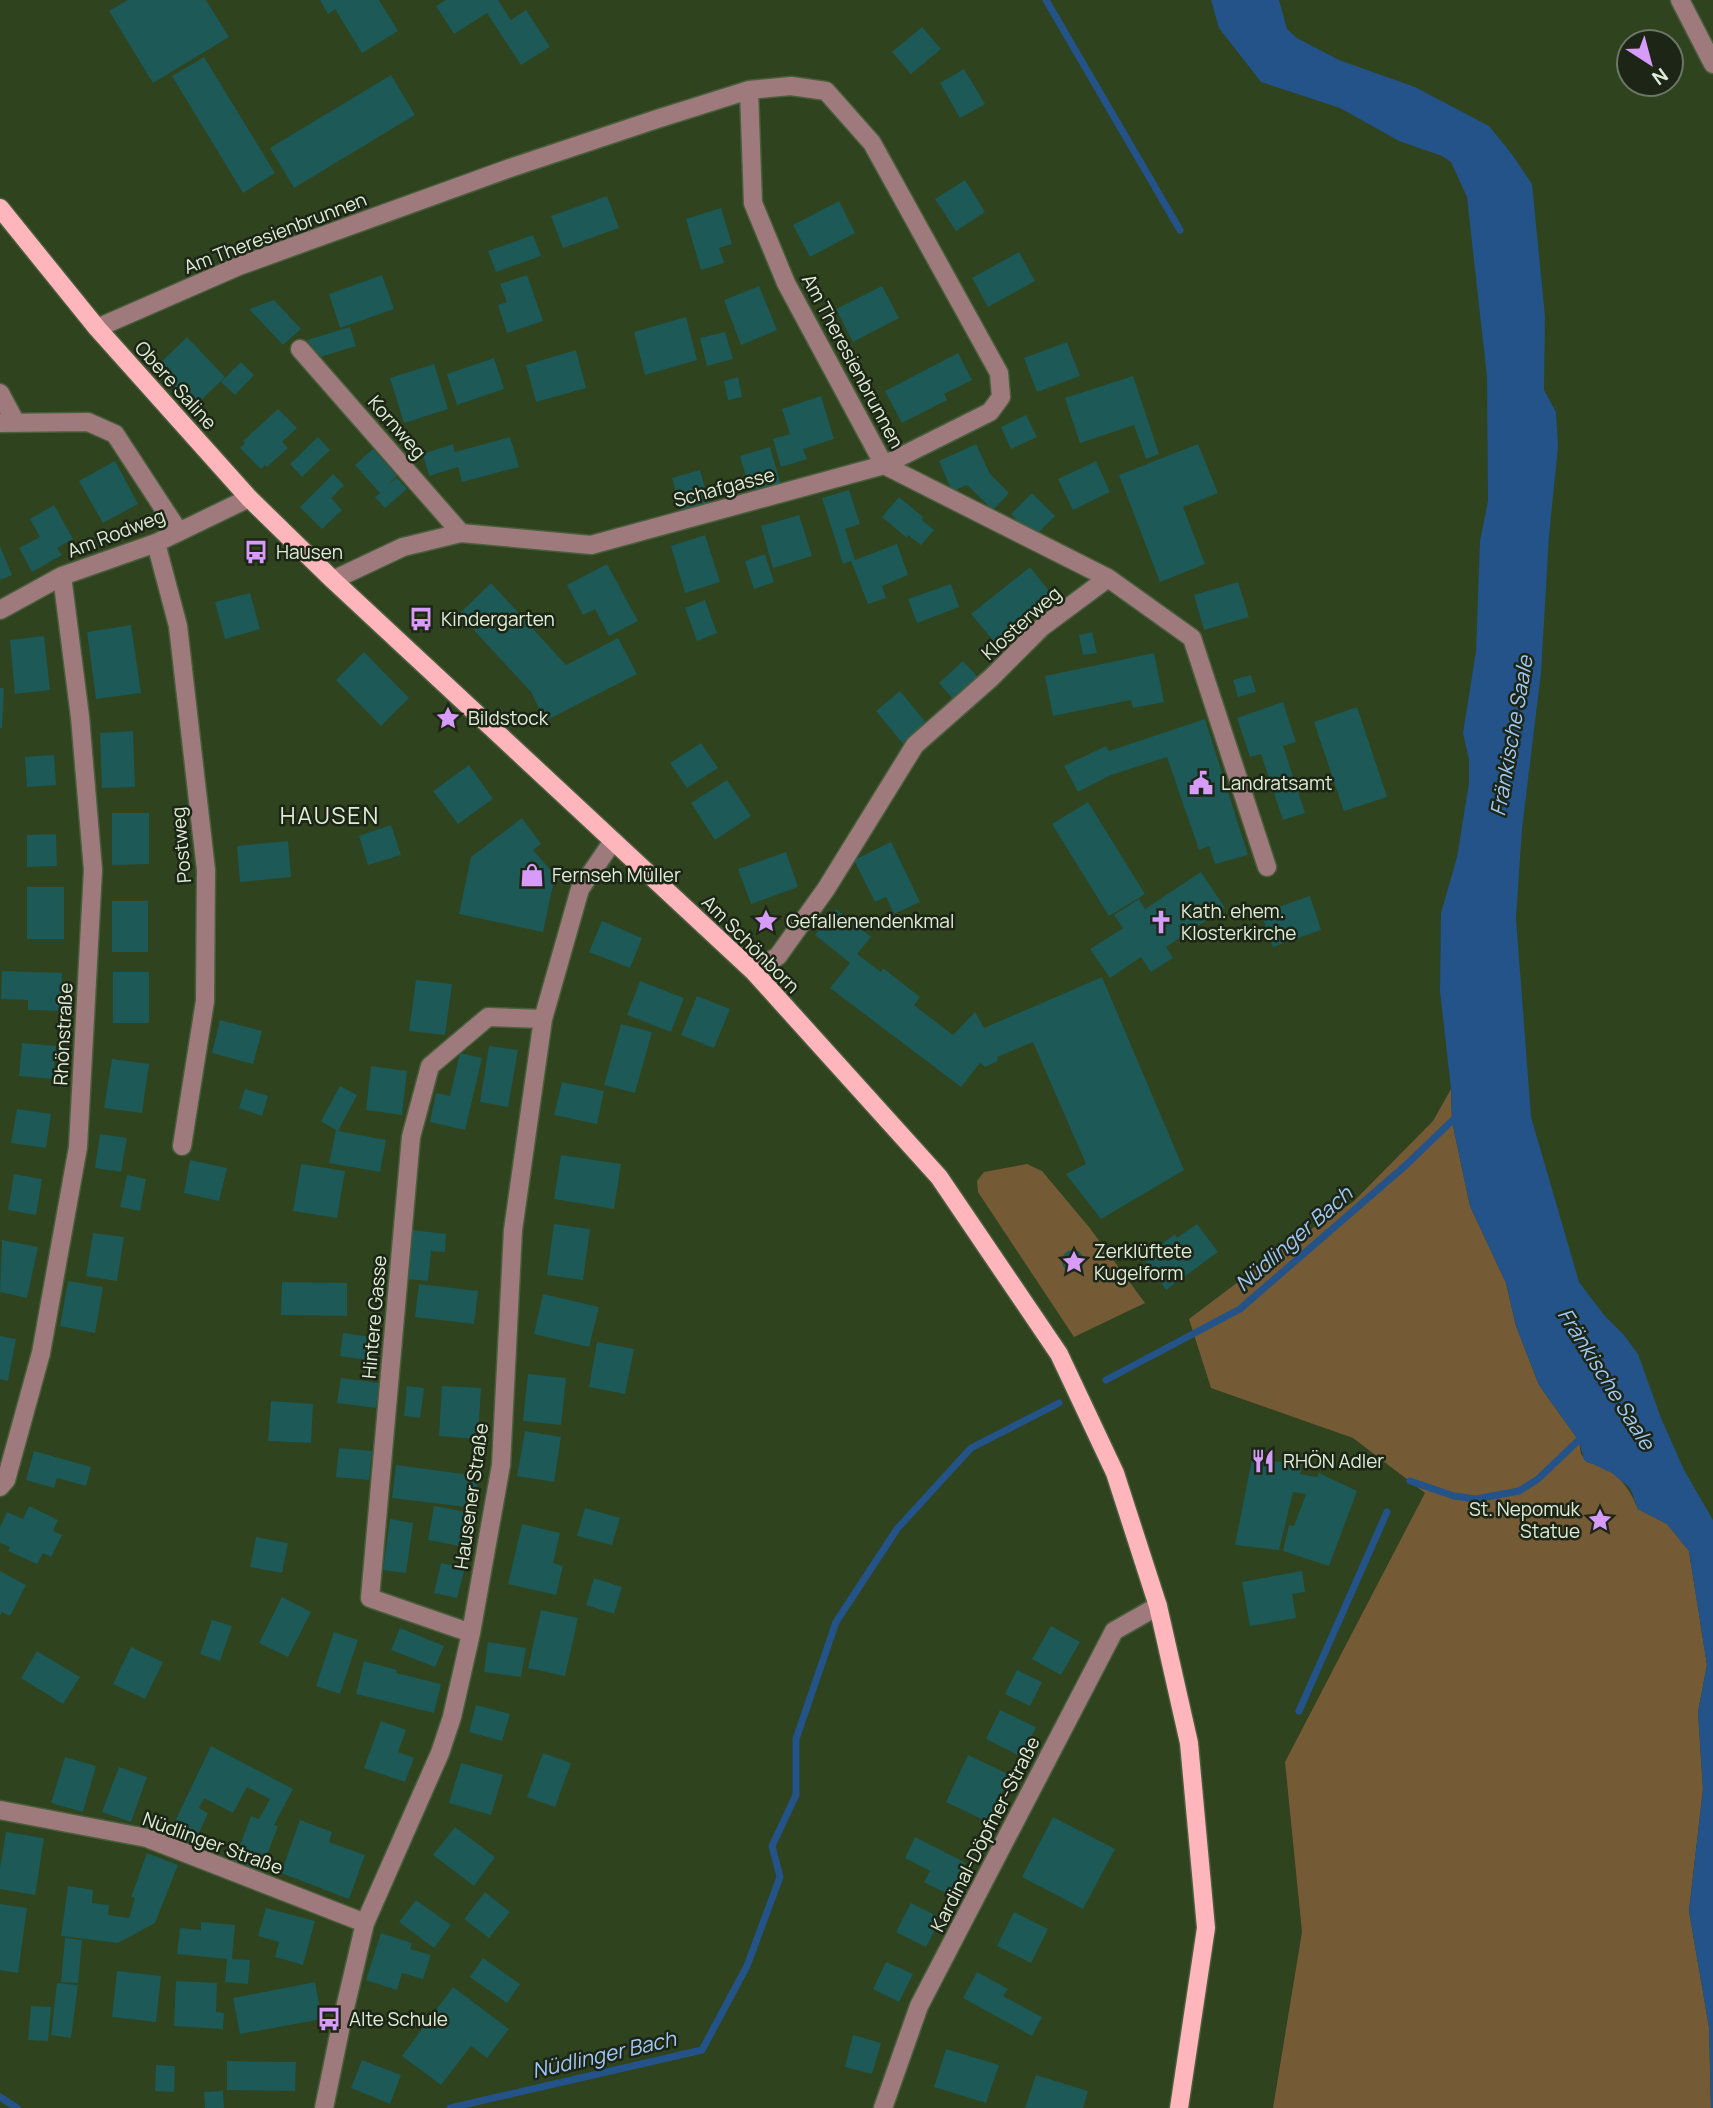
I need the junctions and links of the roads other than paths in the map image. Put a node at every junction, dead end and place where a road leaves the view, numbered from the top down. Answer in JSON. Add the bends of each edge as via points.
{"nodes":[{"id":1,"x":1680,"y":0,"type":"edge"},
{"id":2,"x":1713,"y":64,"type":"edge"},
{"id":3,"x":749,"y":90,"type":"junction"},
{"id":4,"x":0,"y":208,"type":"edge"},
{"id":5,"x":97,"y":328,"type":"junction"},
{"id":6,"x":300,"y":349,"type":"dead end"},
{"id":7,"x":0,"y":393,"type":"edge"},
{"id":8,"x":8,"y":423,"type":"edge"},
{"id":9,"x":884,"y":465,"type":"junction"},
{"id":10,"x":249,"y":498,"type":"junction"},
{"id":11,"x":179,"y":532,"type":"junction"},
{"id":12,"x":461,"y":533,"type":"junction"},
{"id":13,"x":156,"y":543,"type":"junction"},
{"id":14,"x":62,"y":576,"type":"junction"},
{"id":15,"x":1108,"y":578,"type":"junction"},
{"id":16,"x":333,"y":580,"type":"junction"},
{"id":17,"x":0,"y":610,"type":"edge"},
{"id":18,"x":613,"y":841,"type":"junction"},
{"id":19,"x":1267,"y":867,"type":"dead end"},
{"id":20,"x":754,"y":972,"type":"junction"},
{"id":21,"x":543,"y":1019,"type":"junction"},
{"id":22,"x":181,"y":1146,"type":"dead end"},
{"id":23,"x":0,"y":1487,"type":"edge"},
{"id":24,"x":1158,"y":1605,"type":"junction"},
{"id":25,"x":471,"y":1633,"type":"junction"},
{"id":26,"x":0,"y":1810,"type":"edge"},
{"id":27,"x":365,"y":1923,"type":"junction"},
{"id":28,"x":324,"y":2108,"type":"edge"},
{"id":29,"x":883,"y":2108,"type":"edge"},
{"id":30,"x":1179,"y":2108,"type":"edge"}],
"edges":[{"from":1,"to":2,"type":"street"},
{"from":3,"to":5,"type":"street","name":"Am Theresienbrunnen","via":[[510,168],[239,266]]},
{"from":3,"to":9,"type":"street","name":"Am Theresienbrunnen","via":[[753,203],[786,283]]},
{"from":3,"to":9,"type":"street","name":"Am Theresienbrunnen","via":[[791,86],[826,91],[872,143],[999,373],[1000,397],[990,412]]},
{"from":4,"to":5,"type":"main road","name":"Obere Saline"},
{"from":5,"to":10,"type":"main road","name":"Obere Saline"},
{"from":6,"to":12,"type":"street","name":"Kornweg"},
{"from":7,"to":8,"type":"street"},
{"from":8,"to":11,"type":"street","via":[[88,422],[115,434]]},
{"from":9,"to":12,"type":"street","name":"Schafgasse","via":[[591,545]]},
{"from":9,"to":15,"type":"street"},
{"from":10,"to":11,"type":"street","name":"Am Rodweg"},
{"from":10,"to":16,"type":"main road","name":"Obere Saline"},
{"from":11,"to":13,"type":"street","name":"Am Rodweg"},
{"from":12,"to":16,"type":"street","name":"Schafgasse","via":[[403,547]]},
{"from":13,"to":14,"type":"street","name":"Am Rodweg"},
{"from":13,"to":22,"type":"street","name":"Postweg","via":[[178,626],[206,870],[205,1001]]},
{"from":14,"to":17,"type":"street","name":"Am Rodweg"},
{"from":14,"to":23,"type":"street","name":"Rhönstraße","via":[[93,870],[78,1147],[41,1353],[6,1480]]},
{"from":15,"to":19,"type":"street","via":[[1192,638]]},
{"from":15,"to":20,"type":"street","name":"Klosterweg","via":[[1042,627],[915,745],[778,957]]},
{"from":16,"to":18,"type":"main road","name":"Am Schönborn"},
{"from":18,"to":20,"type":"main road","name":"Am Schönborn"},
{"from":18,"to":21,"type":"street","name":"Hausener Straße","via":[[580,889]]},
{"from":20,"to":24,"type":"main road","name":"Am Schönborn","via":[[939,1177],[1059,1354],[1115,1473]]},
{"from":21,"to":25,"type":"street","name":"Hausener Straße","via":[[513,1230],[501,1465]]},
{"from":21,"to":25,"type":"street","name":"Hintere Gasse","via":[[488,1017],[430,1066],[411,1137],[370,1598]]},
{"from":24,"to":29,"type":"street","name":"Kardinal-Döpfner-Straße","via":[[1114,1631],[919,2006]]},
{"from":24,"to":30,"type":"main road","name":"Am Schönborn","via":[[1189,1743],[1206,1928]]},
{"from":25,"to":27,"type":"street","name":"Hausener Straße","via":[[440,1753]]},
{"from":26,"to":27,"type":"street","name":"Nüdlinger Straße","via":[[147,1838]]},
{"from":27,"to":28,"type":"street","name":"Hausener Straße"}]}
